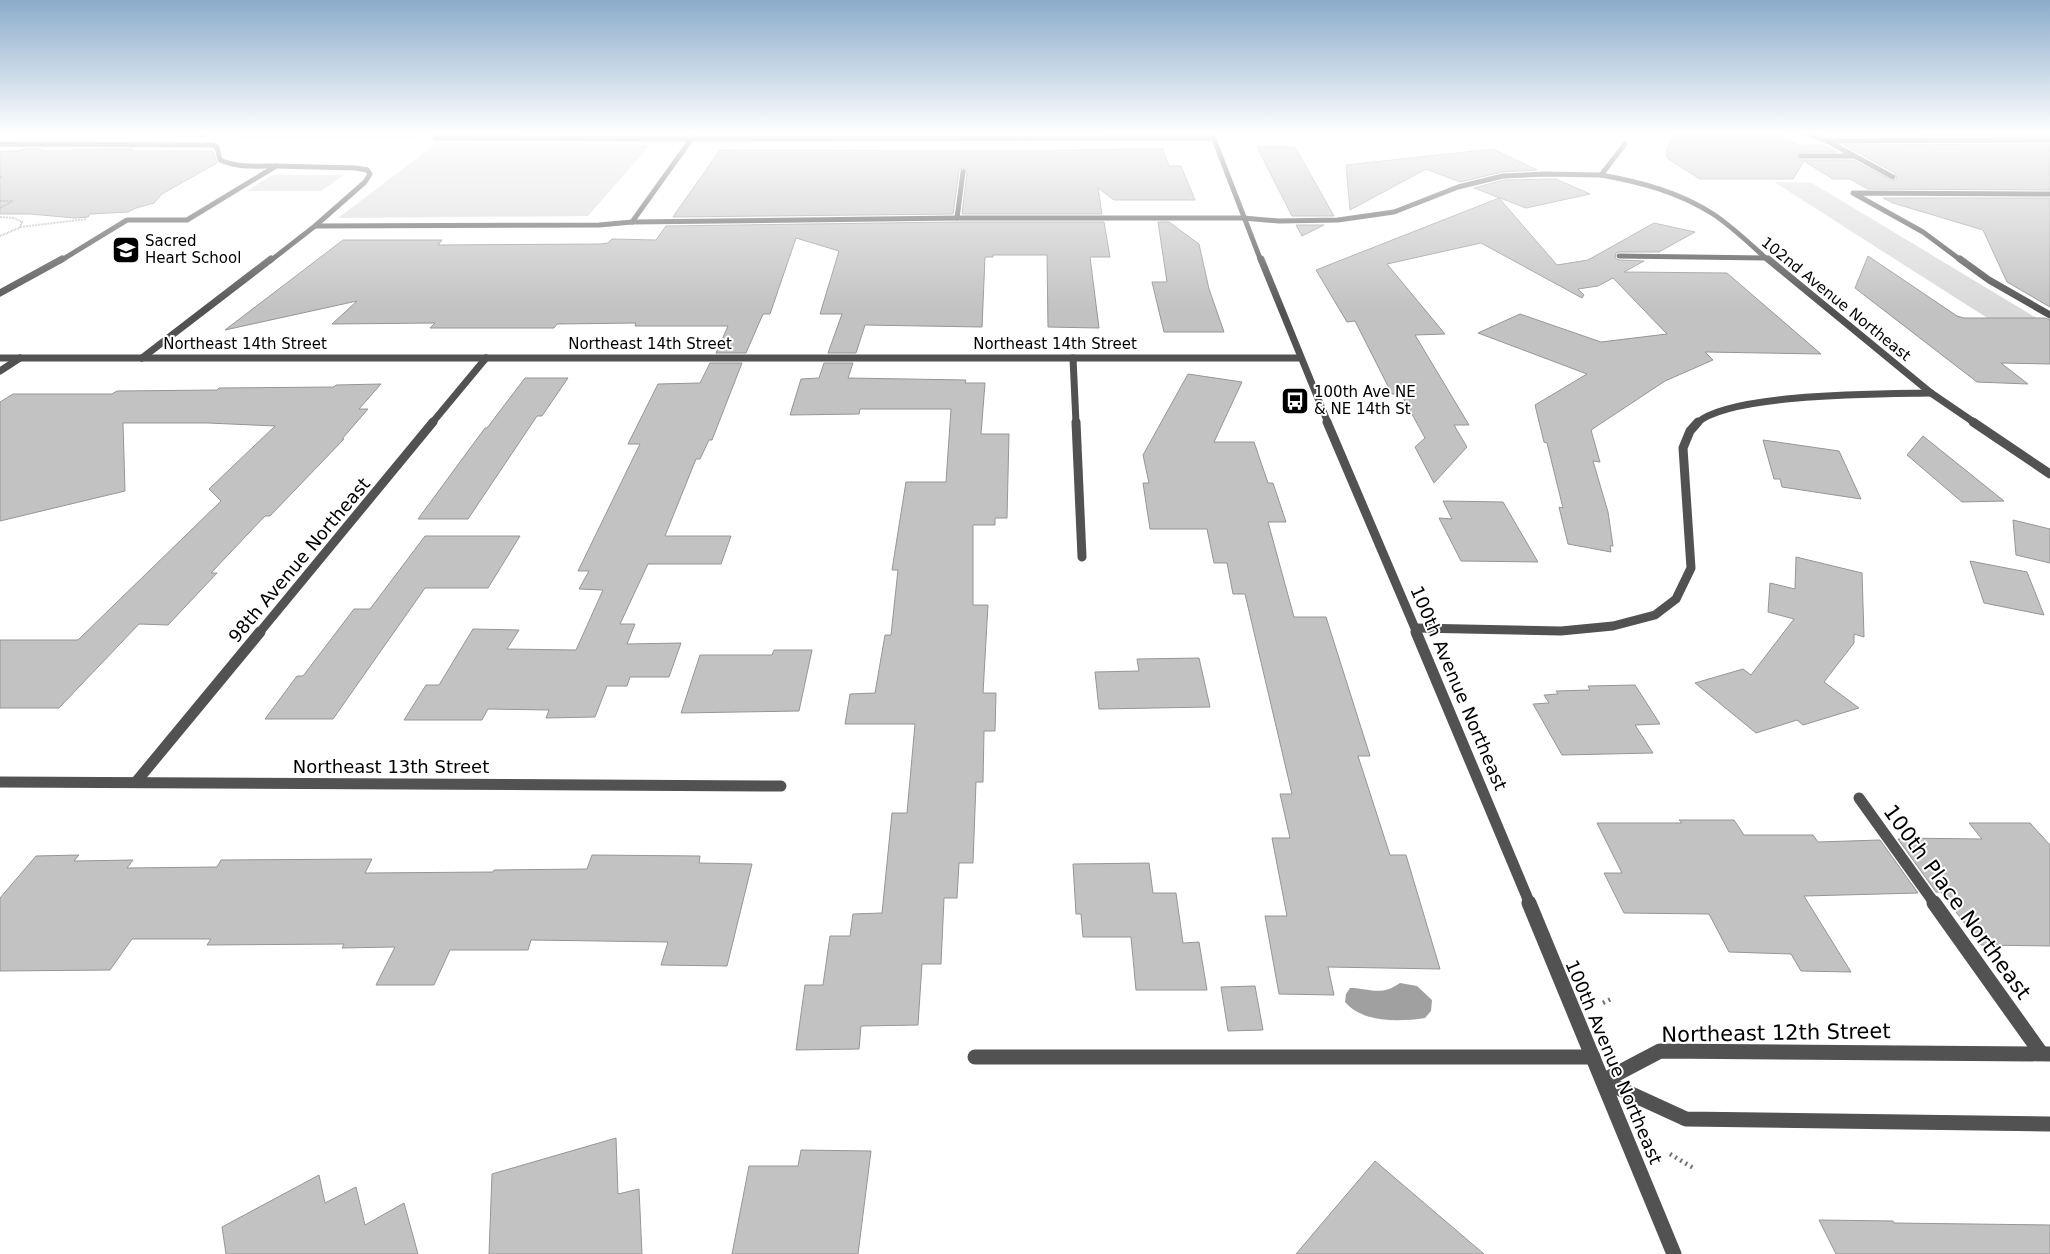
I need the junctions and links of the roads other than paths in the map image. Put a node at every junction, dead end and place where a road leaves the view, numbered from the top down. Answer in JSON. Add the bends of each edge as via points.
{"nodes":[{"id":1,"x":232,"y":193,"type":"edge"},
{"id":2,"x":353,"y":193,"type":"edge"},
{"id":3,"x":653,"y":193,"type":"edge"},
{"id":4,"x":960,"y":193,"type":"edge"},
{"id":5,"x":1234,"y":193,"type":"edge"},
{"id":6,"x":1442,"y":193,"type":"edge"},
{"id":7,"x":1668,"y":193,"type":"edge"},
{"id":8,"x":2050,"y":194,"type":"edge"},
{"id":9,"x":957,"y":218,"type":"junction"},
{"id":10,"x":1244,"y":218,"type":"junction"},
{"id":11,"x":632,"y":222,"type":"junction"},
{"id":12,"x":316,"y":226,"type":"junction"},
{"id":13,"x":1620,"y":256,"type":"dead end"},
{"id":14,"x":1766,"y":258,"type":"junction"},
{"id":15,"x":0,"y":293,"type":"edge"},
{"id":16,"x":2050,"y":316,"type":"edge"},
{"id":17,"x":0,"y":358,"type":"edge"},
{"id":18,"x":20,"y":358,"type":"junction"},
{"id":19,"x":142,"y":358,"type":"junction"},
{"id":20,"x":486,"y":358,"type":"junction"},
{"id":21,"x":1073,"y":358,"type":"junction"},
{"id":22,"x":1300,"y":358,"type":"junction"},
{"id":23,"x":0,"y":371,"type":"edge"},
{"id":24,"x":1931,"y":393,"type":"junction"},
{"id":25,"x":2050,"y":474,"type":"edge"},
{"id":26,"x":1082,"y":557,"type":"dead end"},
{"id":27,"x":1416,"y":628,"type":"junction"},
{"id":28,"x":0,"y":782,"type":"edge"},
{"id":29,"x":136,"y":782,"type":"junction"},
{"id":30,"x":781,"y":786,"type":"dead end"},
{"id":31,"x":1859,"y":798,"type":"dead end"},
{"id":32,"x":2046,"y":1054,"type":"edge"},
{"id":33,"x":975,"y":1057,"type":"dead end"},
{"id":34,"x":1593,"y":1057,"type":"junction"},
{"id":35,"x":1603,"y":1081,"type":"junction"},
{"id":36,"x":2050,"y":1124,"type":"edge"},
{"id":37,"x":1674,"y":1254,"type":"edge"}],
"edges":[{"from":1,"to":15,"type":"street","via":[[187,220],[127,220]]},
{"from":2,"to":12,"type":"street"},
{"from":3,"to":11,"type":"street"},
{"from":4,"to":9,"type":"street"},
{"from":5,"to":10,"type":"street","name":"100th Avenue Northeast"},
{"from":6,"to":10,"type":"street","name":"102nd Avenue Northeast","via":[[1394,212],[1372,216],[1302,221]]},
{"from":7,"to":14,"type":"street","name":"102nd Avenue Northeast","via":[[1714,215]]},
{"from":8,"to":16,"type":"street","via":[[1853,193],[1923,232],[1990,280]]},
{"from":9,"to":10,"type":"street","name":"102nd Avenue Northeast"},
{"from":9,"to":11,"type":"street","name":"102nd Avenue Northeast"},
{"from":10,"to":22,"type":"street","name":"100th Avenue Northeast"},
{"from":11,"to":12,"type":"street","name":"102nd Avenue Northeast","via":[[599,226]]},
{"from":12,"to":19,"type":"street"},
{"from":13,"to":14,"type":"street"},
{"from":14,"to":24,"type":"street","name":"102nd Avenue Northeast"},
{"from":17,"to":18,"type":"street","name":"Northeast 14th Street"},
{"from":18,"to":19,"type":"street","name":"Northeast 14th Street"},
{"from":18,"to":23,"type":"street"},
{"from":19,"to":20,"type":"street","name":"Northeast 14th Street"},
{"from":20,"to":21,"type":"street","name":"Northeast 14th Street"},
{"from":20,"to":29,"type":"street","name":"98th Avenue Northeast"},
{"from":21,"to":22,"type":"street","name":"Northeast 14th Street"},
{"from":21,"to":26,"type":"street"},
{"from":22,"to":27,"type":"street","name":"100th Avenue Northeast"},
{"from":24,"to":25,"type":"street","name":"102nd Avenue Northeast"},
{"from":24,"to":27,"type":"street","via":[[1774,400],[1704,417],[1687,433],[1683,448],[1691,568],[1676,599],[1655,615],[1613,626],[1561,631]]},
{"from":27,"to":34,"type":"street","name":"100th Avenue Northeast"},
{"from":28,"to":29,"type":"street","name":"Northeast 13th Street"},
{"from":29,"to":30,"type":"street","name":"Northeast 13th Street"},
{"from":31,"to":32,"type":"street","name":"100th Place Northeast"},
{"from":32,"to":35,"type":"street","name":"Northeast 12th Street","via":[[1660,1051]]},
{"from":33,"to":34,"type":"street"},
{"from":34,"to":35,"type":"street","name":"100th Avenue Northeast"},
{"from":35,"to":36,"type":"street","via":[[1686,1119]]},
{"from":35,"to":37,"type":"street","name":"100th Avenue Northeast"}]}
